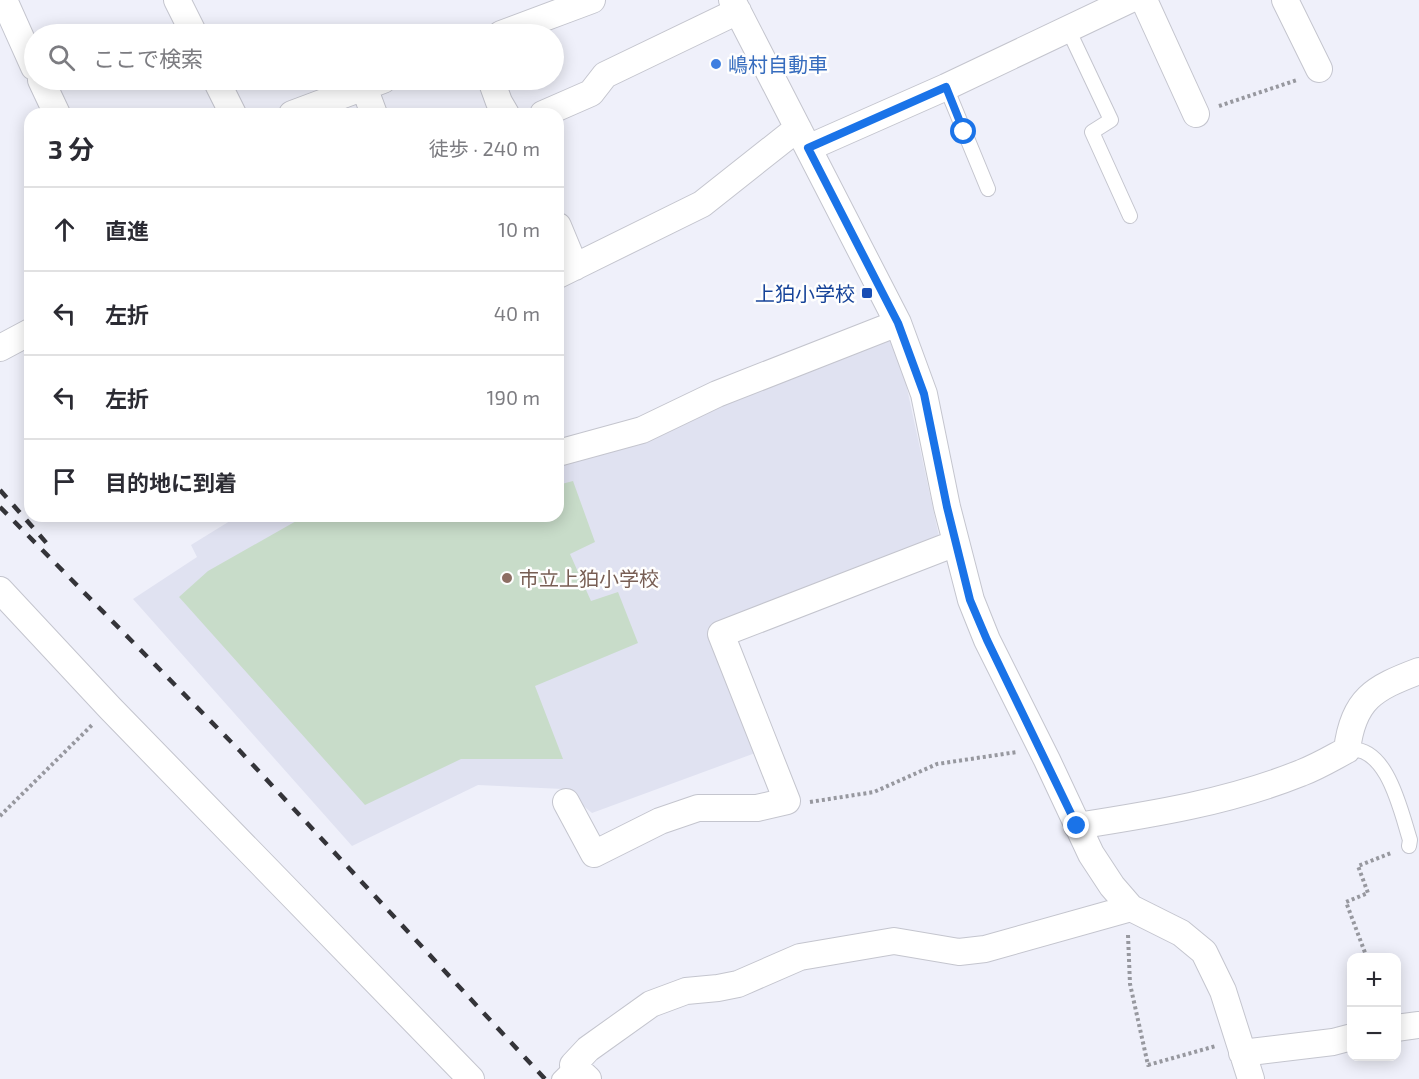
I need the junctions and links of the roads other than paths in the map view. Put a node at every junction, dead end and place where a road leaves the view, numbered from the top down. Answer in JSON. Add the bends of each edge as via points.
{"nodes":[{"id":1,"x":4,"y":0,"type":"edge"},
{"id":2,"x":177,"y":0,"type":"edge"},
{"id":3,"x":592,"y":0,"type":"edge"},
{"id":4,"x":1129,"y":0,"type":"edge"},
{"id":5,"x":1144,"y":0,"type":"edge"},
{"id":6,"x":1286,"y":0,"type":"edge"},
{"id":7,"x":735,"y":6,"type":"edge"},
{"id":8,"x":189,"y":24,"type":"edge"},
{"id":9,"x":528,"y":24,"type":"edge"},
{"id":10,"x":1068,"y":29,"type":"junction"},
{"id":11,"x":24,"y":45,"type":"edge"},
{"id":12,"x":1319,"y":69,"type":"road end"},
{"id":13,"x":946,"y":87,"type":"junction"},
{"id":14,"x":45,"y":90,"type":"edge"},
{"id":15,"x":221,"y":90,"type":"edge"},
{"id":16,"x":355,"y":90,"type":"edge"},
{"id":17,"x":373,"y":90,"type":"edge"},
{"id":18,"x":495,"y":90,"type":"edge"},
{"id":19,"x":54,"y":108,"type":"edge"},
{"id":20,"x":230,"y":108,"type":"edge"},
{"id":21,"x":308,"y":108,"type":"edge"},
{"id":22,"x":374,"y":108,"type":"edge"},
{"id":23,"x":502,"y":108,"type":"edge"},
{"id":24,"x":557,"y":108,"type":"edge"},
{"id":25,"x":1196,"y":114,"type":"road end"},
{"id":26,"x":803,"y":138,"type":"junction"},
{"id":27,"x":988,"y":189,"type":"dead end"},
{"id":28,"x":1130,"y":216,"type":"dead end"},
{"id":29,"x":564,"y":256,"type":"edge"},
{"id":30,"x":567,"y":271,"type":"edge"},
{"id":31,"x":898,"y":323,"type":"junction"},
{"id":32,"x":24,"y":335,"type":"edge"},
{"id":33,"x":0,"y":348,"type":"edge"},
{"id":34,"x":564,"y":451,"type":"edge"},
{"id":35,"x":956,"y":543,"type":"junction"},
{"id":36,"x":0,"y":590,"type":"edge"},
{"id":37,"x":1419,"y":671,"type":"edge"},
{"id":38,"x":1347,"y":750,"type":"junction"},
{"id":39,"x":566,"y":802,"type":"dead end"},
{"id":40,"x":1077,"y":826,"type":"junction"},
{"id":41,"x":1408,"y":846,"type":"road end"},
{"id":42,"x":1131,"y":908,"type":"junction"},
{"id":43,"x":1419,"y":1025,"type":"edge"},
{"id":44,"x":1401,"y":1027,"type":"edge"},
{"id":45,"x":1347,"y":1038,"type":"edge"},
{"id":46,"x":1240,"y":1046,"type":"junction"},
{"id":47,"x":573,"y":1074,"type":"edge"},
{"id":48,"x":468,"y":1078,"type":"edge"},
{"id":49,"x":1251,"y":1079,"type":"edge"}],
"edges":[{"from":1,"to":11,"type":"street"},
{"from":2,"to":8,"type":"street"},
{"from":3,"to":9,"type":"street"},
{"from":4,"to":10,"type":"street"},
{"from":5,"to":25,"type":"street"},
{"from":6,"to":12,"type":"street"},
{"from":7,"to":24,"type":"street","via":[[605,75],[591,93]]},
{"from":7,"to":26,"type":"street"},
{"from":10,"to":13,"type":"street"},
{"from":10,"to":28,"type":"lane","via":[[1111,120],[1092,132]]},
{"from":13,"to":26,"type":"street"},
{"from":13,"to":27,"type":"lane"},
{"from":14,"to":19,"type":"street"},
{"from":15,"to":20,"type":"street"},
{"from":16,"to":21,"type":"street"},
{"from":17,"to":22,"type":"street"},
{"from":18,"to":23,"type":"street"},
{"from":26,"to":30,"type":"street","via":[[702,204]]},
{"from":26,"to":31,"type":"street"},
{"from":29,"to":30,"type":"street"},
{"from":31,"to":34,"type":"street","via":[[717,394],[642,430]]},
{"from":31,"to":35,"type":"street","via":[[924,394]]},
{"from":32,"to":33,"type":"street"},
{"from":35,"to":39,"type":"street","via":[[721,634],[787,801],[757,807],[698,808],[660,821],[594,854]]},
{"from":35,"to":40,"type":"street","via":[[970,600],[987,640]]},
{"from":36,"to":48,"type":"street"},
{"from":37,"to":38,"type":"street","via":[[1385,684],[1365,701],[1352,724]]},
{"from":38,"to":40,"type":"street","via":[[1303,772],[1234,796],[1162,813]]},
{"from":38,"to":41,"type":"lane","via":[[1372,755],[1378,761],[1393,787],[1410,840]]},
{"from":40,"to":42,"type":"street","via":[[1091,855]]},
{"from":42,"to":46,"type":"street","via":[[1181,933],[1204,952],[1223,991]]},
{"from":42,"to":47,"type":"street","via":[[985,950],[959,952],[894,941],[800,957],[738,984],[686,991],[651,1004],[588,1049]]},
{"from":43,"to":44,"type":"street"},
{"from":45,"to":46,"type":"street"},
{"from":46,"to":49,"type":"street"}]}
